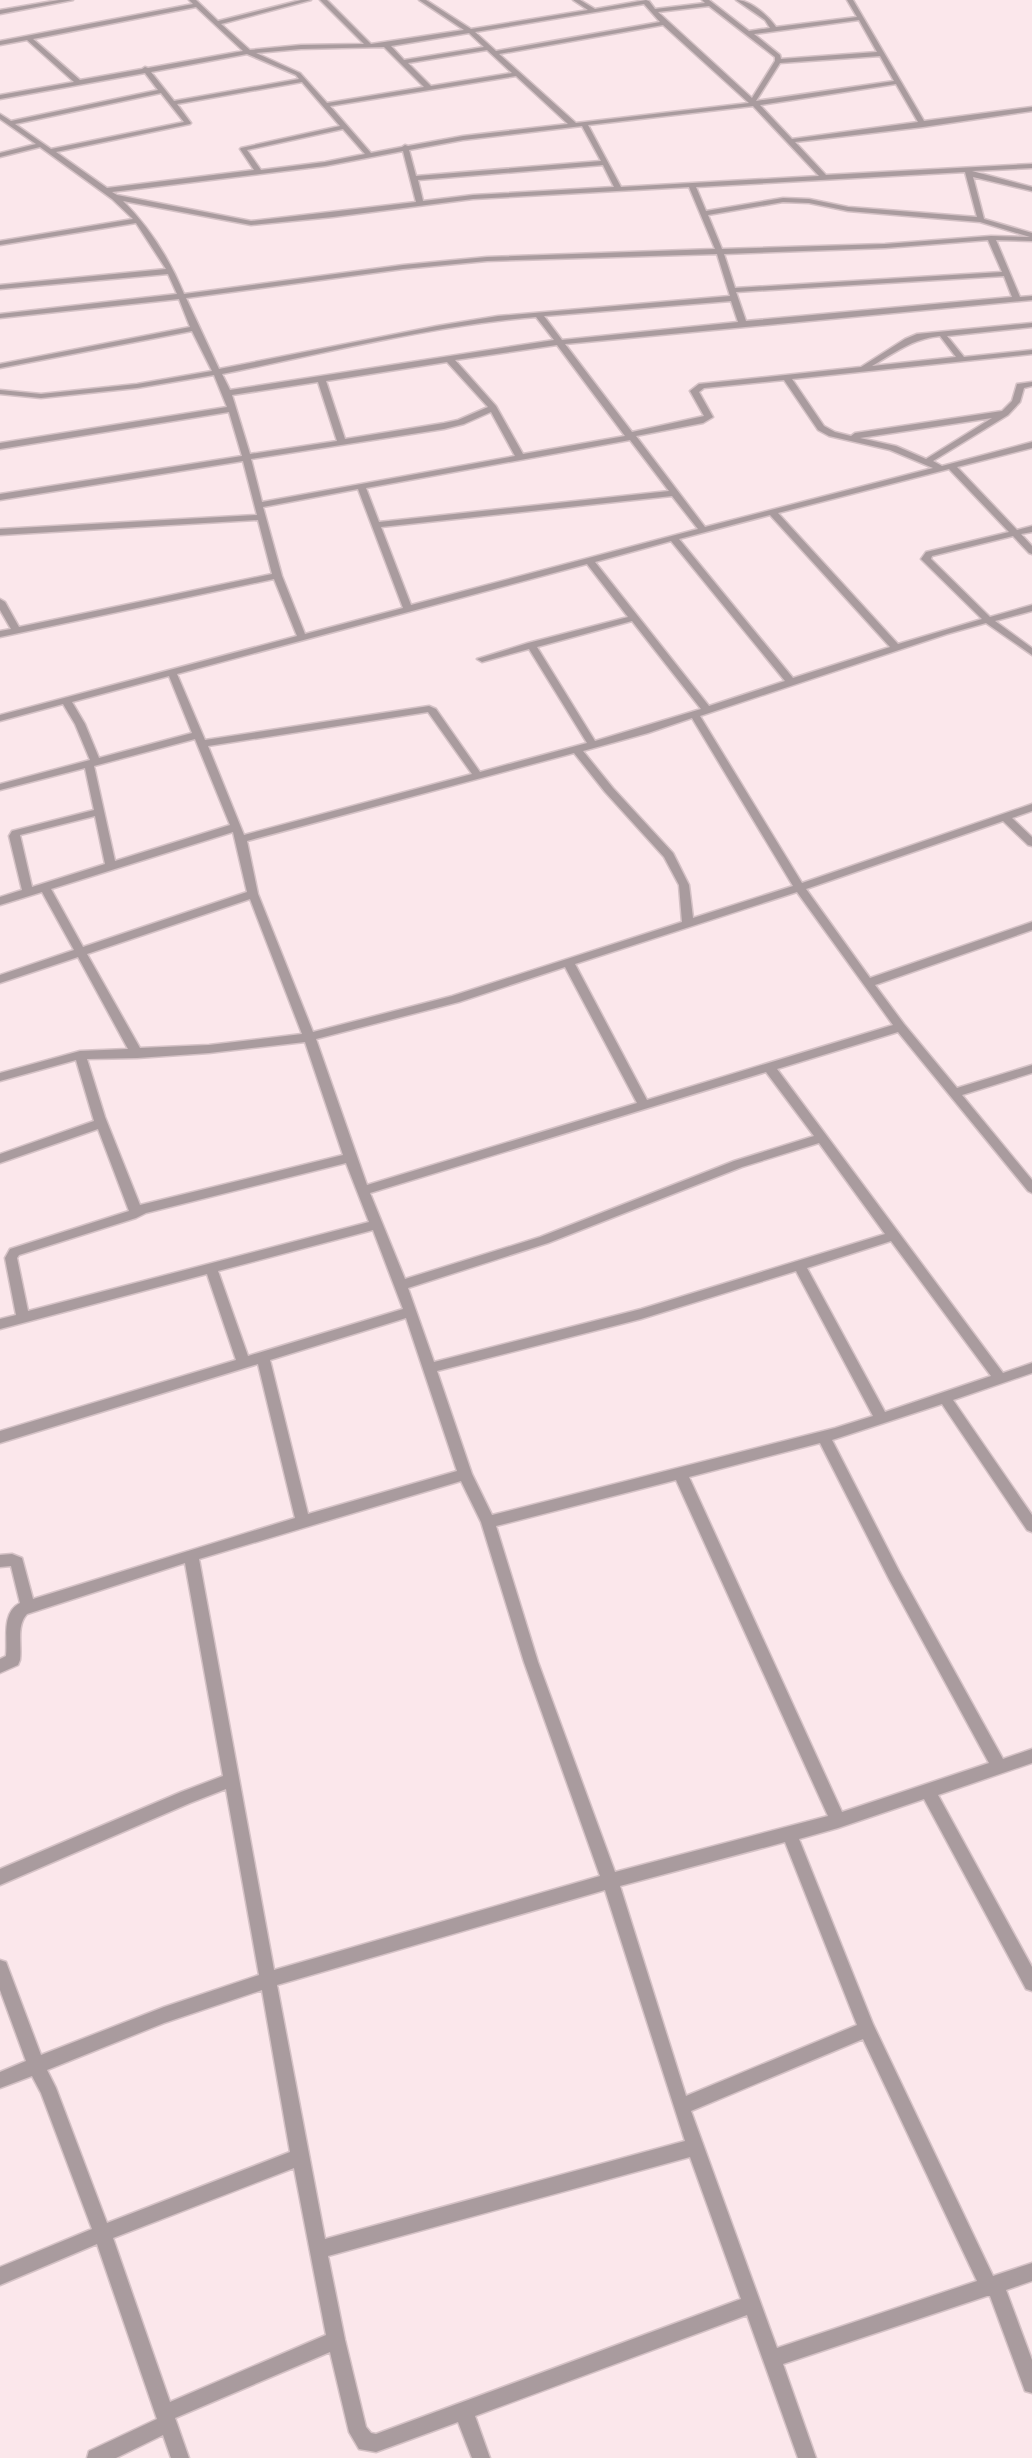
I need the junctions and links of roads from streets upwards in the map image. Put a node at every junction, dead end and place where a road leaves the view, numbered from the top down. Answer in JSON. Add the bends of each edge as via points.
{"nodes":[{"id":1,"x":25,"y":0,"type":"edge"},
{"id":2,"x":70,"y":0,"type":"edge"},
{"id":3,"x":308,"y":0,"type":"edge"},
{"id":4,"x":323,"y":0,"type":"edge"},
{"id":5,"x":422,"y":0,"type":"edge"},
{"id":6,"x":576,"y":0,"type":"edge"},
{"id":7,"x":739,"y":0,"type":"edge"},
{"id":8,"x":850,"y":0,"type":"edge"},
{"id":9,"x":645,"y":1,"type":"edge"},
{"id":10,"x":709,"y":2,"type":"edge"},
{"id":11,"x":195,"y":3,"type":"edge"},
{"id":12,"x":594,"y":11,"type":"junction"},
{"id":13,"x":0,"y":12,"type":"edge"},
{"id":14,"x":654,"y":12,"type":"junction"},
{"id":15,"x":861,"y":18,"type":"junction"},
{"id":16,"x":216,"y":23,"type":"junction"},
{"id":17,"x":664,"y":23,"type":"junction"},
{"id":18,"x":775,"y":30,"type":"junction"},
{"id":19,"x":470,"y":31,"type":"junction"},
{"id":20,"x":748,"y":33,"type":"junction"},
{"id":21,"x":29,"y":38,"type":"junction"},
{"id":22,"x":0,"y":43,"type":"edge"},
{"id":23,"x":386,"y":44,"type":"junction"},
{"id":24,"x":369,"y":46,"type":"junction"},
{"id":25,"x":488,"y":48,"type":"junction"},
{"id":26,"x":248,"y":52,"type":"junction"},
{"id":27,"x":495,"y":53,"type":"junction"},
{"id":28,"x":883,"y":54,"type":"junction"},
{"id":29,"x":778,"y":61,"type":"junction"},
{"id":30,"x":402,"y":62,"type":"junction"},
{"id":31,"x":145,"y":69,"type":"junction"},
{"id":32,"x":518,"y":74,"type":"junction"},
{"id":33,"x":304,"y":80,"type":"junction"},
{"id":34,"x":77,"y":81,"type":"junction"},
{"id":35,"x":898,"y":82,"type":"junction"},
{"id":36,"x":428,"y":88,"type":"junction"},
{"id":37,"x":163,"y":92,"type":"junction"},
{"id":38,"x":0,"y":96,"type":"edge"},
{"id":39,"x":754,"y":102,"type":"junction"},
{"id":40,"x":172,"y":103,"type":"junction"},
{"id":41,"x":325,"y":105,"type":"junction"},
{"id":42,"x":1032,"y":109,"type":"edge"},
{"id":43,"x":0,"y":116,"type":"edge"},
{"id":44,"x":10,"y":123,"type":"junction"},
{"id":45,"x":584,"y":124,"type":"junction"},
{"id":46,"x":574,"y":125,"type":"junction"},
{"id":47,"x":923,"y":125,"type":"junction"},
{"id":48,"x":344,"y":127,"type":"junction"},
{"id":49,"x":790,"y":141,"type":"junction"},
{"id":50,"x":41,"y":145,"type":"junction"},
{"id":51,"x":405,"y":147,"type":"junction"},
{"id":52,"x":50,"y":151,"type":"junction"},
{"id":53,"x":0,"y":155,"type":"edge"},
{"id":54,"x":370,"y":156,"type":"junction"},
{"id":55,"x":605,"y":163,"type":"junction"},
{"id":56,"x":1032,"y":166,"type":"edge"},
{"id":57,"x":259,"y":172,"type":"junction"},
{"id":58,"x":968,"y":172,"type":"junction"},
{"id":59,"x":414,"y":178,"type":"junction"},
{"id":60,"x":825,"y":178,"type":"junction"},
{"id":61,"x":691,"y":184,"type":"junction"},
{"id":62,"x":618,"y":187,"type":"junction"},
{"id":63,"x":1032,"y":189,"type":"edge"},
{"id":64,"x":107,"y":190,"type":"junction"},
{"id":65,"x":115,"y":197,"type":"junction"},
{"id":66,"x":420,"y":202,"type":"junction"},
{"id":67,"x":704,"y":214,"type":"junction"},
{"id":68,"x":138,"y":220,"type":"junction"},
{"id":69,"x":981,"y":220,"type":"junction"},
{"id":70,"x":1032,"y":235,"type":"edge"},
{"id":71,"x":990,"y":238,"type":"junction"},
{"id":72,"x":1032,"y":239,"type":"edge"},
{"id":73,"x":0,"y":244,"type":"edge"},
{"id":74,"x":720,"y":252,"type":"junction"},
{"id":75,"x":172,"y":271,"type":"junction"},
{"id":76,"x":1007,"y":274,"type":"junction"},
{"id":77,"x":0,"y":287,"type":"edge"},
{"id":78,"x":733,"y":294,"type":"junction"},
{"id":79,"x":183,"y":296,"type":"junction"},
{"id":80,"x":1032,"y":298,"type":"edge"},
{"id":81,"x":1017,"y":299,"type":"junction"},
{"id":82,"x":538,"y":314,"type":"junction"},
{"id":83,"x":0,"y":316,"type":"edge"},
{"id":84,"x":743,"y":325,"type":"junction"},
{"id":85,"x":1032,"y":325,"type":"edge"},
{"id":86,"x":195,"y":328,"type":"junction"},
{"id":87,"x":941,"y":333,"type":"junction"},
{"id":88,"x":559,"y":343,"type":"junction"},
{"id":89,"x":1032,"y":352,"type":"edge"},
{"id":90,"x":962,"y":358,"type":"junction"},
{"id":91,"x":449,"y":359,"type":"junction"},
{"id":92,"x":0,"y":366,"type":"edge"},
{"id":93,"x":863,"y":369,"type":"junction"},
{"id":94,"x":218,"y":372,"type":"junction"},
{"id":95,"x":786,"y":377,"type":"junction"},
{"id":96,"x":321,"y":380,"type":"junction"},
{"id":97,"x":1032,"y":384,"type":"edge"},
{"id":98,"x":0,"y":392,"type":"edge"},
{"id":99,"x":228,"y":393,"type":"junction"},
{"id":100,"x":493,"y":408,"type":"junction"},
{"id":101,"x":233,"y":410,"type":"junction"},
{"id":102,"x":1005,"y":413,"type":"junction"},
{"id":103,"x":630,"y":436,"type":"junction"},
{"id":104,"x":846,"y":438,"type":"junction"},
{"id":105,"x":342,"y":442,"type":"junction"},
{"id":106,"x":1032,"y":445,"type":"edge"},
{"id":107,"x":0,"y":446,"type":"edge"},
{"id":108,"x":520,"y":457,"type":"junction"},
{"id":109,"x":246,"y":458,"type":"junction"},
{"id":110,"x":926,"y":462,"type":"junction"},
{"id":111,"x":946,"y":467,"type":"junction"},
{"id":112,"x":361,"y":486,"type":"junction"},
{"id":113,"x":674,"y":493,"type":"junction"},
{"id":114,"x":0,"y":497,"type":"edge"},
{"id":115,"x":258,"y":505,"type":"junction"},
{"id":116,"x":772,"y":512,"type":"junction"},
{"id":117,"x":260,"y":517,"type":"junction"},
{"id":118,"x":376,"y":525,"type":"junction"},
{"id":119,"x":1032,"y":529,"type":"edge"},
{"id":120,"x":703,"y":530,"type":"junction"},
{"id":121,"x":0,"y":532,"type":"edge"},
{"id":122,"x":1014,"y":533,"type":"junction"},
{"id":123,"x":674,"y":538,"type":"junction"},
{"id":124,"x":1032,"y":551,"type":"edge"},
{"id":125,"x":589,"y":561,"type":"junction"},
{"id":126,"x":277,"y":576,"type":"junction"},
{"id":127,"x":0,"y":602,"type":"edge"},
{"id":128,"x":1032,"y":608,"type":"edge"},
{"id":129,"x":408,"y":609,"type":"junction"},
{"id":130,"x":634,"y":618,"type":"junction"},
{"id":131,"x":988,"y":620,"type":"junction"},
{"id":132,"x":16,"y":630,"type":"junction"},
{"id":133,"x":0,"y":634,"type":"edge"},
{"id":134,"x":302,"y":637,"type":"junction"},
{"id":135,"x":530,"y":645,"type":"junction"},
{"id":136,"x":897,"y":649,"type":"junction"},
{"id":137,"x":1032,"y":652,"type":"edge"},
{"id":138,"x":482,"y":658,"type":"dead end"},
{"id":139,"x":172,"y":672,"type":"junction"},
{"id":140,"x":792,"y":683,"type":"junction"},
{"id":141,"x":66,"y":700,"type":"junction"},
{"id":142,"x":707,"y":710,"type":"junction"},
{"id":143,"x":695,"y":715,"type":"junction"},
{"id":144,"x":0,"y":718,"type":"edge"},
{"id":145,"x":200,"y":739,"type":"junction"},
{"id":146,"x":593,"y":745,"type":"junction"},
{"id":147,"x":577,"y":750,"type":"junction"},
{"id":148,"x":92,"y":764,"type":"junction"},
{"id":149,"x":478,"y":776,"type":"junction"},
{"id":150,"x":0,"y":787,"type":"edge"},
{"id":151,"x":1032,"y":807,"type":"edge"},
{"id":152,"x":99,"y":812,"type":"junction"},
{"id":153,"x":1005,"y":816,"type":"junction"},
{"id":154,"x":238,"y":833,"type":"junction"},
{"id":155,"x":1032,"y":842,"type":"edge"},
{"id":156,"x":111,"y":866,"type":"junction"},
{"id":157,"x":44,"y":886,"type":"junction"},
{"id":158,"x":799,"y":888,"type":"junction"},
{"id":159,"x":28,"y":892,"type":"junction"},
{"id":160,"x":253,"y":894,"type":"junction"},
{"id":161,"x":0,"y":901,"type":"edge"},
{"id":162,"x":688,"y":923,"type":"junction"},
{"id":163,"x":1032,"y":926,"type":"edge"},
{"id":164,"x":82,"y":950,"type":"junction"},
{"id":165,"x":568,"y":962,"type":"junction"},
{"id":166,"x":0,"y":978,"type":"edge"},
{"id":167,"x":868,"y":984,"type":"junction"},
{"id":168,"x":900,"y":1027,"type":"junction"},
{"id":169,"x":310,"y":1037,"type":"junction"},
{"id":170,"x":137,"y":1054,"type":"junction"},
{"id":171,"x":80,"y":1055,"type":"junction"},
{"id":172,"x":770,"y":1067,"type":"junction"},
{"id":173,"x":1032,"y":1068,"type":"edge"},
{"id":174,"x":0,"y":1077,"type":"edge"},
{"id":175,"x":954,"y":1093,"type":"junction"},
{"id":176,"x":644,"y":1106,"type":"junction"},
{"id":177,"x":101,"y":1123,"type":"junction"},
{"id":178,"x":822,"y":1138,"type":"junction"},
{"id":179,"x":350,"y":1158,"type":"junction"},
{"id":180,"x":0,"y":1159,"type":"edge"},
{"id":181,"x":1032,"y":1188,"type":"edge"},
{"id":182,"x":363,"y":1191,"type":"junction"},
{"id":183,"x":136,"y":1212,"type":"junction"},
{"id":184,"x":378,"y":1224,"type":"junction"},
{"id":185,"x":893,"y":1236,"type":"junction"},
{"id":186,"x":800,"y":1265,"type":"junction"},
{"id":187,"x":211,"y":1268,"type":"junction"},
{"id":188,"x":400,"y":1285,"type":"junction"},
{"id":189,"x":410,"y":1312,"type":"junction"},
{"id":190,"x":23,"y":1318,"type":"junction"},
{"id":191,"x":0,"y":1324,"type":"edge"},
{"id":192,"x":263,"y":1356,"type":"junction"},
{"id":193,"x":243,"y":1362,"type":"junction"},
{"id":194,"x":429,"y":1368,"type":"junction"},
{"id":195,"x":1032,"y":1368,"type":"edge"},
{"id":196,"x":1000,"y":1379,"type":"junction"},
{"id":197,"x":945,"y":1398,"type":"junction"},
{"id":198,"x":882,"y":1419,"type":"junction"},
{"id":199,"x":0,"y":1437,"type":"edge"},
{"id":200,"x":824,"y":1437,"type":"junction"},
{"id":201,"x":680,"y":1473,"type":"junction"},
{"id":202,"x":465,"y":1474,"type":"junction"},
{"id":203,"x":303,"y":1522,"type":"junction"},
{"id":204,"x":488,"y":1522,"type":"junction"},
{"id":205,"x":1032,"y":1526,"type":"edge"},
{"id":206,"x":191,"y":1555,"type":"junction"},
{"id":207,"x":0,"y":1560,"type":"edge"},
{"id":208,"x":28,"y":1607,"type":"junction"},
{"id":209,"x":0,"y":1666,"type":"edge"},
{"id":210,"x":1032,"y":1756,"type":"edge"},
{"id":211,"x":999,"y":1767,"type":"junction"},
{"id":212,"x":232,"y":1780,"type":"junction"},
{"id":213,"x":928,"y":1791,"type":"junction"},
{"id":214,"x":838,"y":1821,"type":"junction"},
{"id":215,"x":789,"y":1834,"type":"junction"},
{"id":216,"x":0,"y":1877,"type":"edge"},
{"id":217,"x":610,"y":1881,"type":"junction"},
{"id":218,"x":0,"y":1968,"type":"edge"},
{"id":219,"x":268,"y":1980,"type":"junction"},
{"id":220,"x":1032,"y":1983,"type":"edge"},
{"id":221,"x":868,"y":2029,"type":"junction"},
{"id":222,"x":36,"y":2065,"type":"junction"},
{"id":223,"x":0,"y":2080,"type":"edge"},
{"id":224,"x":681,"y":2107,"type":"junction"},
{"id":225,"x":695,"y":2147,"type":"junction"},
{"id":226,"x":300,"y":2157,"type":"junction"},
{"id":227,"x":103,"y":2233,"type":"junction"},
{"id":228,"x":318,"y":2250,"type":"junction"},
{"id":229,"x":1032,"y":2272,"type":"edge"},
{"id":230,"x":0,"y":2276,"type":"edge"},
{"id":231,"x":992,"y":2286,"type":"junction"},
{"id":232,"x":753,"y":2304,"type":"junction"},
{"id":233,"x":336,"y":2340,"type":"junction"},
{"id":234,"x":771,"y":2358,"type":"junction"},
{"id":235,"x":1032,"y":2384,"type":"edge"},
{"id":236,"x":463,"y":2410,"type":"junction"},
{"id":237,"x":167,"y":2418,"type":"junction"},
{"id":238,"x":96,"y":2458,"type":"edge"},
{"id":239,"x":180,"y":2458,"type":"edge"},
{"id":240,"x":481,"y":2458,"type":"edge"},
{"id":241,"x":807,"y":2458,"type":"edge"}],
"edges":[{"from":1,"to":13,"type":"street"},
{"from":2,"to":13,"type":"street"},
{"from":3,"to":16,"type":"street"},
{"from":4,"to":24,"type":"street"},
{"from":5,"to":19,"type":"street"},
{"from":6,"to":12,"type":"street"},
{"from":7,"to":18,"type":"street","via":[[767,19]]},
{"from":8,"to":15,"type":"street"},
{"from":9,"to":12,"type":"street"},
{"from":9,"to":14,"type":"street"},
{"from":10,"to":14,"type":"street"},
{"from":10,"to":20,"type":"street"},
{"from":11,"to":16,"type":"street"},
{"from":11,"to":21,"type":"street"},
{"from":12,"to":19,"type":"street"},
{"from":14,"to":17,"type":"street"},
{"from":15,"to":18,"type":"street"},
{"from":15,"to":28,"type":"street"},
{"from":16,"to":26,"type":"street"},
{"from":17,"to":27,"type":"street"},
{"from":17,"to":39,"type":"street"},
{"from":18,"to":20,"type":"street"},
{"from":19,"to":23,"type":"street"},
{"from":19,"to":25,"type":"street"},
{"from":20,"to":29,"type":"street","via":[[778,56]]},
{"from":21,"to":22,"type":"street"},
{"from":21,"to":34,"type":"street"},
{"from":23,"to":24,"type":"street"},
{"from":23,"to":30,"type":"street"},
{"from":24,"to":26,"type":"street"},
{"from":25,"to":27,"type":"street"},
{"from":25,"to":30,"type":"street"},
{"from":26,"to":31,"type":"street"},
{"from":26,"to":33,"type":"street","via":[[287,67]]},
{"from":27,"to":32,"type":"street"},
{"from":28,"to":29,"type":"street"},
{"from":28,"to":35,"type":"street"},
{"from":29,"to":39,"type":"street"},
{"from":30,"to":36,"type":"street"},
{"from":31,"to":34,"type":"street"},
{"from":31,"to":37,"type":"street"},
{"from":32,"to":36,"type":"street"},
{"from":32,"to":46,"type":"street"},
{"from":33,"to":40,"type":"street"},
{"from":33,"to":41,"type":"street"},
{"from":34,"to":38,"type":"street"},
{"from":35,"to":39,"type":"street"},
{"from":35,"to":47,"type":"street"},
{"from":36,"to":41,"type":"street"},
{"from":37,"to":40,"type":"street"},
{"from":37,"to":44,"type":"street"},
{"from":39,"to":45,"type":"street"},
{"from":39,"to":49,"type":"street"},
{"from":40,"to":52,"type":"street","via":[[188,123]]},
{"from":41,"to":48,"type":"street"},
{"from":42,"to":47,"type":"street"},
{"from":43,"to":44,"type":"street"},
{"from":44,"to":50,"type":"street"},
{"from":45,"to":46,"type":"street"},
{"from":45,"to":55,"type":"street"},
{"from":46,"to":51,"type":"street"},
{"from":47,"to":49,"type":"street"},
{"from":48,"to":54,"type":"street"},
{"from":48,"to":57,"type":"street","via":[[243,149]]},
{"from":49,"to":60,"type":"street"},
{"from":50,"to":52,"type":"street"},
{"from":50,"to":53,"type":"street"},
{"from":51,"to":54,"type":"street"},
{"from":51,"to":59,"type":"street"},
{"from":52,"to":64,"type":"street"},
{"from":54,"to":57,"type":"street"},
{"from":55,"to":59,"type":"street"},
{"from":55,"to":62,"type":"street"},
{"from":56,"to":58,"type":"street"},
{"from":57,"to":64,"type":"street"},
{"from":58,"to":60,"type":"street"},
{"from":58,"to":63,"type":"street"},
{"from":58,"to":69,"type":"street"},
{"from":59,"to":66,"type":"street"},
{"from":60,"to":61,"type":"street"},
{"from":61,"to":62,"type":"street"},
{"from":61,"to":67,"type":"street"},
{"from":62,"to":66,"type":"street"},
{"from":64,"to":65,"type":"street"},
{"from":65,"to":66,"type":"street","via":[[251,223]]},
{"from":65,"to":68,"type":"street"},
{"from":67,"to":69,"type":"street","via":[[796,200],[848,209]]},
{"from":67,"to":74,"type":"street"},
{"from":68,"to":73,"type":"street"},
{"from":68,"to":75,"type":"street"},
{"from":69,"to":70,"type":"street"},
{"from":71,"to":72,"type":"street"},
{"from":71,"to":74,"type":"street","via":[[885,246]]},
{"from":71,"to":76,"type":"street"},
{"from":74,"to":78,"type":"street"},
{"from":74,"to":79,"type":"street","via":[[467,261]]},
{"from":75,"to":77,"type":"street"},
{"from":75,"to":79,"type":"street"},
{"from":76,"to":78,"type":"street"},
{"from":76,"to":81,"type":"street"},
{"from":78,"to":82,"type":"street"},
{"from":78,"to":84,"type":"street"},
{"from":79,"to":83,"type":"street"},
{"from":79,"to":86,"type":"street"},
{"from":80,"to":81,"type":"street"},
{"from":81,"to":84,"type":"street"},
{"from":82,"to":88,"type":"street"},
{"from":82,"to":94,"type":"street","via":[[436,328]]},
{"from":84,"to":88,"type":"street"},
{"from":85,"to":87,"type":"street"},
{"from":86,"to":92,"type":"street"},
{"from":86,"to":94,"type":"street"},
{"from":87,"to":90,"type":"street"},
{"from":87,"to":93,"type":"street","via":[[908,341]]},
{"from":88,"to":91,"type":"street"},
{"from":88,"to":103,"type":"street"},
{"from":89,"to":90,"type":"street"},
{"from":90,"to":93,"type":"street"},
{"from":91,"to":96,"type":"street"},
{"from":91,"to":100,"type":"street"},
{"from":93,"to":95,"type":"street"},
{"from":94,"to":98,"type":"street","via":[[137,386],[45,395]]},
{"from":94,"to":99,"type":"street"},
{"from":95,"to":103,"type":"street","via":[[696,388],[694,391],[709,417]]},
{"from":95,"to":104,"type":"street","via":[[816,423],[832,434]]},
{"from":96,"to":99,"type":"street"},
{"from":96,"to":105,"type":"street"},
{"from":97,"to":102,"type":"street","via":[[1020,386],[1016,402]]},
{"from":99,"to":101,"type":"street"},
{"from":100,"to":105,"type":"street","via":[[454,424]]},
{"from":100,"to":108,"type":"street"},
{"from":101,"to":107,"type":"street"},
{"from":101,"to":109,"type":"street"},
{"from":102,"to":104,"type":"street"},
{"from":102,"to":110,"type":"street"},
{"from":103,"to":108,"type":"street"},
{"from":103,"to":113,"type":"street"},
{"from":104,"to":110,"type":"street","via":[[893,448]]},
{"from":105,"to":109,"type":"street"},
{"from":106,"to":111,"type":"street"},
{"from":108,"to":112,"type":"street"},
{"from":109,"to":114,"type":"street"},
{"from":109,"to":115,"type":"street"},
{"from":110,"to":111,"type":"street"},
{"from":111,"to":116,"type":"street"},
{"from":111,"to":122,"type":"street"},
{"from":112,"to":115,"type":"street"},
{"from":112,"to":118,"type":"street"},
{"from":113,"to":118,"type":"street"},
{"from":113,"to":120,"type":"street"},
{"from":115,"to":117,"type":"street"},
{"from":116,"to":120,"type":"street"},
{"from":116,"to":136,"type":"street"},
{"from":117,"to":121,"type":"street"},
{"from":117,"to":126,"type":"street"},
{"from":118,"to":129,"type":"street"},
{"from":119,"to":122,"type":"street"},
{"from":120,"to":123,"type":"street"},
{"from":122,"to":124,"type":"street"},
{"from":122,"to":131,"type":"street","via":[[926,556]]},
{"from":123,"to":125,"type":"street"},
{"from":123,"to":140,"type":"street"},
{"from":125,"to":129,"type":"street"},
{"from":125,"to":130,"type":"street"},
{"from":126,"to":132,"type":"street"},
{"from":126,"to":134,"type":"street"},
{"from":127,"to":132,"type":"street"},
{"from":128,"to":131,"type":"street"},
{"from":129,"to":134,"type":"street"},
{"from":130,"to":135,"type":"street"},
{"from":130,"to":142,"type":"street"},
{"from":131,"to":136,"type":"street"},
{"from":131,"to":137,"type":"street"},
{"from":132,"to":133,"type":"street"},
{"from":134,"to":139,"type":"street"},
{"from":135,"to":138,"type":"street"},
{"from":135,"to":146,"type":"street"},
{"from":136,"to":140,"type":"street"},
{"from":139,"to":141,"type":"street"},
{"from":139,"to":145,"type":"street"},
{"from":140,"to":142,"type":"street"},
{"from":141,"to":144,"type":"street"},
{"from":141,"to":148,"type":"street","via":[[80,724]]},
{"from":142,"to":143,"type":"street"},
{"from":143,"to":146,"type":"street"},
{"from":143,"to":158,"type":"street"},
{"from":145,"to":148,"type":"street"},
{"from":145,"to":149,"type":"street","via":[[429,709]]},
{"from":145,"to":154,"type":"street"},
{"from":146,"to":147,"type":"street"},
{"from":147,"to":149,"type":"street"},
{"from":147,"to":162,"type":"street","via":[[669,856],[684,885]]},
{"from":148,"to":150,"type":"street"},
{"from":148,"to":152,"type":"street"},
{"from":149,"to":154,"type":"street"},
{"from":151,"to":153,"type":"street"},
{"from":152,"to":156,"type":"street"},
{"from":152,"to":159,"type":"street","via":[[16,833],[14,836]]},
{"from":153,"to":155,"type":"street"},
{"from":153,"to":158,"type":"street"},
{"from":154,"to":156,"type":"street"},
{"from":154,"to":160,"type":"street"},
{"from":156,"to":157,"type":"street"},
{"from":157,"to":159,"type":"street"},
{"from":157,"to":164,"type":"street"},
{"from":158,"to":162,"type":"street"},
{"from":158,"to":167,"type":"street"},
{"from":159,"to":161,"type":"street"},
{"from":160,"to":164,"type":"street"},
{"from":160,"to":169,"type":"street"},
{"from":162,"to":165,"type":"street"},
{"from":163,"to":167,"type":"street"},
{"from":164,"to":166,"type":"street"},
{"from":164,"to":170,"type":"street"},
{"from":165,"to":169,"type":"street","via":[[455,999]]},
{"from":165,"to":176,"type":"street"},
{"from":167,"to":168,"type":"street"},
{"from":168,"to":172,"type":"street"},
{"from":168,"to":175,"type":"street"},
{"from":169,"to":170,"type":"street"},
{"from":169,"to":179,"type":"street"},
{"from":170,"to":171,"type":"street"},
{"from":171,"to":174,"type":"street"},
{"from":171,"to":177,"type":"street"},
{"from":172,"to":176,"type":"street"},
{"from":172,"to":178,"type":"street"},
{"from":173,"to":175,"type":"street"},
{"from":175,"to":181,"type":"street"},
{"from":176,"to":182,"type":"street"},
{"from":177,"to":180,"type":"street"},
{"from":177,"to":183,"type":"street"},
{"from":178,"to":185,"type":"street"},
{"from":178,"to":188,"type":"street","via":[[738,1164],[544,1240]]},
{"from":179,"to":182,"type":"street"},
{"from":179,"to":183,"type":"street"},
{"from":182,"to":184,"type":"street"},
{"from":183,"to":190,"type":"street","via":[[14,1252],[11,1258]]},
{"from":184,"to":187,"type":"street"},
{"from":184,"to":188,"type":"street"},
{"from":185,"to":186,"type":"street"},
{"from":185,"to":196,"type":"street"},
{"from":186,"to":194,"type":"street","via":[[641,1314]]},
{"from":186,"to":198,"type":"street"},
{"from":187,"to":190,"type":"street"},
{"from":187,"to":193,"type":"street"},
{"from":188,"to":189,"type":"street"},
{"from":189,"to":192,"type":"street"},
{"from":189,"to":194,"type":"street"},
{"from":190,"to":191,"type":"street"},
{"from":192,"to":193,"type":"street"},
{"from":192,"to":203,"type":"street"},
{"from":193,"to":199,"type":"street"},
{"from":194,"to":202,"type":"street"},
{"from":195,"to":196,"type":"street"},
{"from":196,"to":197,"type":"street"},
{"from":197,"to":198,"type":"street"},
{"from":197,"to":205,"type":"street"},
{"from":198,"to":200,"type":"street"},
{"from":200,"to":201,"type":"street"},
{"from":200,"to":211,"type":"street"},
{"from":201,"to":204,"type":"street"},
{"from":201,"to":214,"type":"street"},
{"from":202,"to":203,"type":"street"},
{"from":202,"to":204,"type":"street"},
{"from":203,"to":206,"type":"street"},
{"from":204,"to":217,"type":"street","via":[[531,1662]]},
{"from":206,"to":208,"type":"street"},
{"from":206,"to":212,"type":"street"},
{"from":207,"to":208,"type":"street","via":[[17,1562]]},
{"from":208,"to":209,"type":"street","via":[[16,1614],[14,1621],[13,1660]]},
{"from":210,"to":211,"type":"street"},
{"from":211,"to":213,"type":"street"},
{"from":212,"to":216,"type":"street"},
{"from":212,"to":219,"type":"street"},
{"from":213,"to":214,"type":"street"},
{"from":213,"to":220,"type":"street"},
{"from":214,"to":215,"type":"street"},
{"from":215,"to":217,"type":"street"},
{"from":215,"to":221,"type":"street"},
{"from":217,"to":219,"type":"street"},
{"from":217,"to":224,"type":"street"},
{"from":218,"to":222,"type":"street"},
{"from":219,"to":222,"type":"street"},
{"from":219,"to":226,"type":"street"},
{"from":221,"to":224,"type":"street"},
{"from":221,"to":231,"type":"street"},
{"from":222,"to":223,"type":"street"},
{"from":222,"to":227,"type":"street"},
{"from":224,"to":225,"type":"street"},
{"from":225,"to":228,"type":"street"},
{"from":225,"to":232,"type":"street"},
{"from":226,"to":227,"type":"street"},
{"from":226,"to":228,"type":"street"},
{"from":227,"to":230,"type":"street"},
{"from":227,"to":237,"type":"street"},
{"from":228,"to":233,"type":"street"},
{"from":229,"to":231,"type":"street"},
{"from":231,"to":234,"type":"street"},
{"from":231,"to":235,"type":"street"},
{"from":232,"to":234,"type":"street"},
{"from":232,"to":236,"type":"street"},
{"from":233,"to":236,"type":"street","via":[[358,2432],[366,2442],[376,2444]]},
{"from":233,"to":237,"type":"street"},
{"from":234,"to":241,"type":"street"},
{"from":236,"to":240,"type":"street"},
{"from":237,"to":238,"type":"street"},
{"from":237,"to":239,"type":"street"}]}
